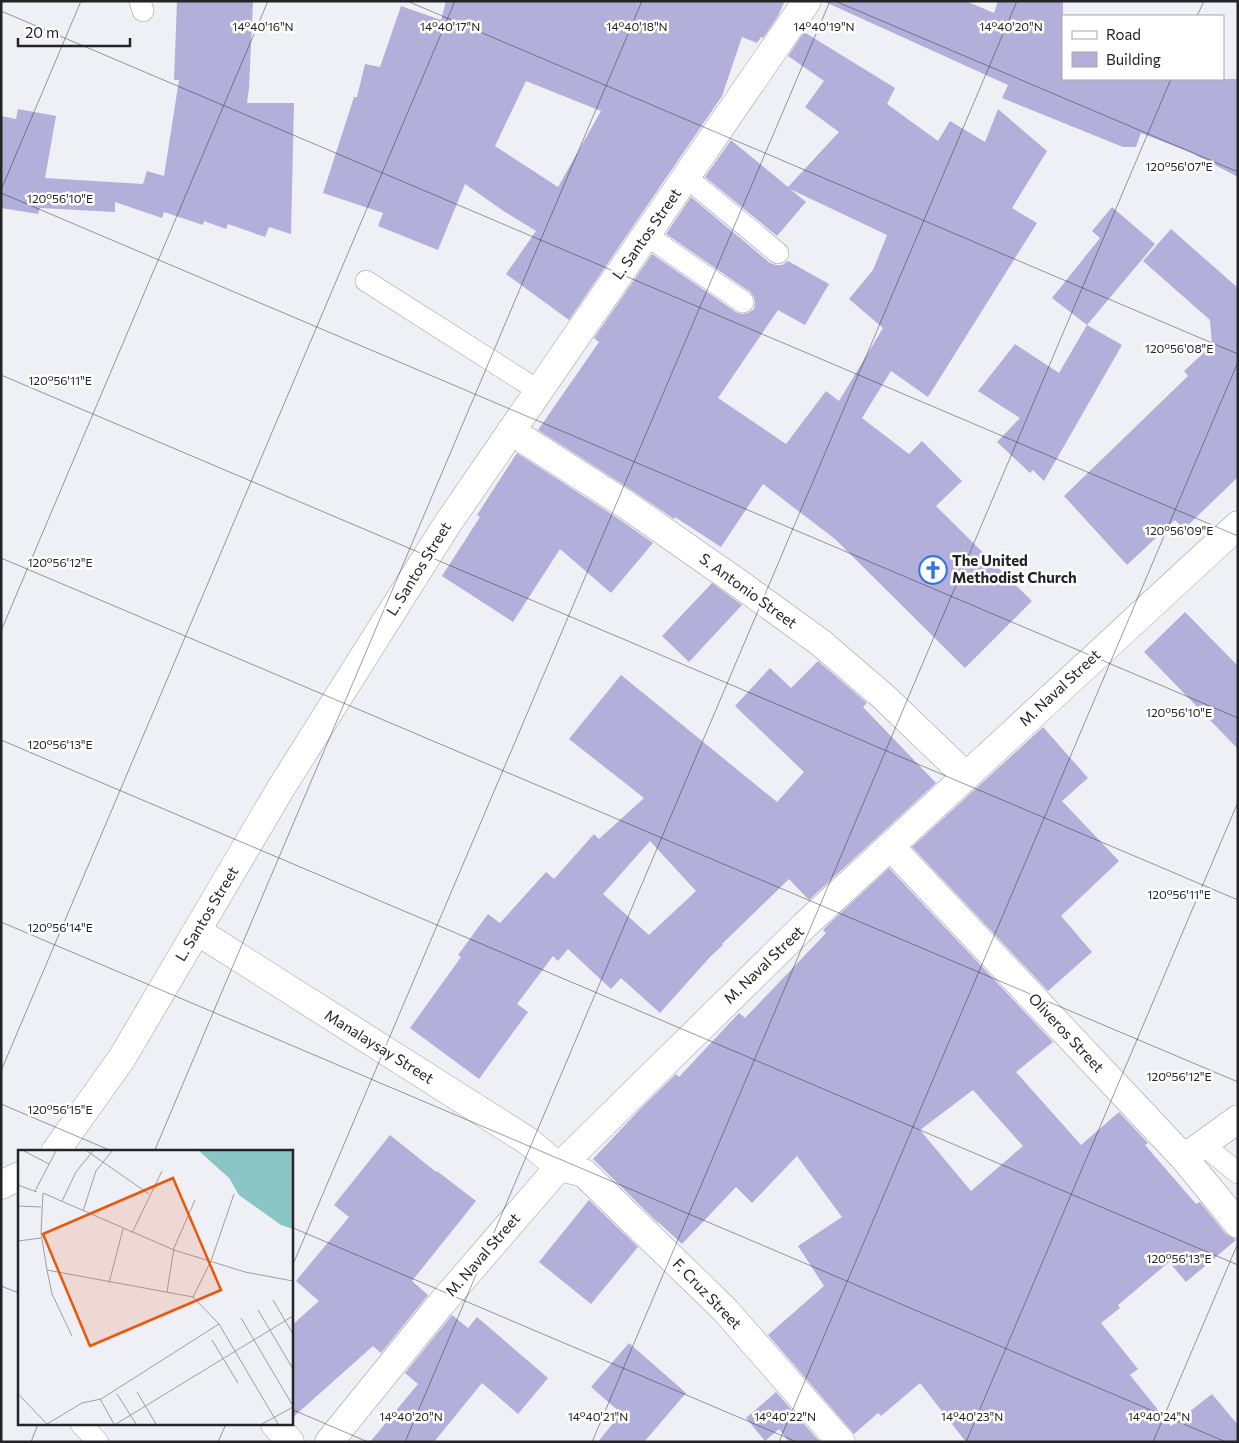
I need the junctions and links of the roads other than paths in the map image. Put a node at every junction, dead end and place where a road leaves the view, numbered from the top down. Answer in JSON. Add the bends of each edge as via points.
{"nodes":[{"id":1,"x":807,"y":1,"type":"edge"},
{"id":2,"x":686,"y":177,"type":"junction"},
{"id":3,"x":646,"y":236,"type":"junction"},
{"id":4,"x":778,"y":253,"type":"dead end"},
{"id":5,"x":366,"y":281,"type":"dead end"},
{"id":6,"x":743,"y":302,"type":"dead end"},
{"id":7,"x":540,"y":390,"type":"junction"},
{"id":8,"x":511,"y":432,"type":"junction"},
{"id":9,"x":1238,"y":525,"type":"edge"},
{"id":10,"x":965,"y":775,"type":"junction"},
{"id":11,"x":890,"y":846,"type":"junction"},
{"id":12,"x":197,"y":931,"type":"junction"},
{"id":13,"x":1238,"y":1119,"type":"edge"},
{"id":14,"x":56,"y":1150,"type":"edge"},
{"id":15,"x":1194,"y":1152,"type":"junction"},
{"id":16,"x":559,"y":1167,"type":"junction"},
{"id":17,"x":1238,"y":1173,"type":"edge"},
{"id":18,"x":18,"y":1176,"type":"edge"},
{"id":19,"x":1,"y":1185,"type":"edge"},
{"id":20,"x":1238,"y":1224,"type":"edge"},
{"id":21,"x":83,"y":1426,"type":"edge"},
{"id":22,"x":277,"y":1426,"type":"edge"},
{"id":23,"x":98,"y":1442,"type":"edge"},
{"id":24,"x":290,"y":1442,"type":"edge"},
{"id":25,"x":329,"y":1442,"type":"edge"},
{"id":26,"x":841,"y":1442,"type":"edge"}],
"edges":[{"from":1,"to":2,"type":"main road","name":"L. Santos Street"},
{"from":2,"to":3,"type":"main road","name":"L. Santos Street"},
{"from":2,"to":4,"type":"lane"},
{"from":3,"to":6,"type":"lane"},
{"from":3,"to":7,"type":"main road","name":"L. Santos Street"},
{"from":5,"to":7,"type":"lane"},
{"from":7,"to":8,"type":"main road","name":"L. Santos Street"},
{"from":8,"to":10,"type":"main road","name":"S. Antonio Street","via":[[626,504],[821,643],[886,699]]},
{"from":8,"to":12,"type":"main road","name":"L. Santos Street","via":[[424,559],[281,788]]},
{"from":9,"to":10,"type":"main road","name":"M. Naval Street"},
{"from":10,"to":11,"type":"main road","name":"M. Naval Street"},
{"from":11,"to":15,"type":"main road","name":"Oliveros Street"},
{"from":11,"to":16,"type":"main road","name":"M. Naval Street","via":[[805,924]]},
{"from":12,"to":14,"type":"main road","name":"L. Santos Street","via":[[122,1058]]},
{"from":12,"to":16,"type":"main road","name":"Manalaysay Street","via":[[528,1141]]},
{"from":13,"to":15,"type":"main road"},
{"from":15,"to":17,"type":"lane"},
{"from":15,"to":20,"type":"main road","name":"Oliveros Street"},
{"from":16,"to":25,"type":"main road","name":"M. Naval Street","via":[[440,1305]]},
{"from":16,"to":26,"type":"main road","name":"F. Cruz Street","via":[[584,1173],[667,1253],[725,1310]]},
{"from":18,"to":19,"type":"main road"},
{"from":21,"to":23,"type":"lane"},
{"from":22,"to":24,"type":"main road"}]}
